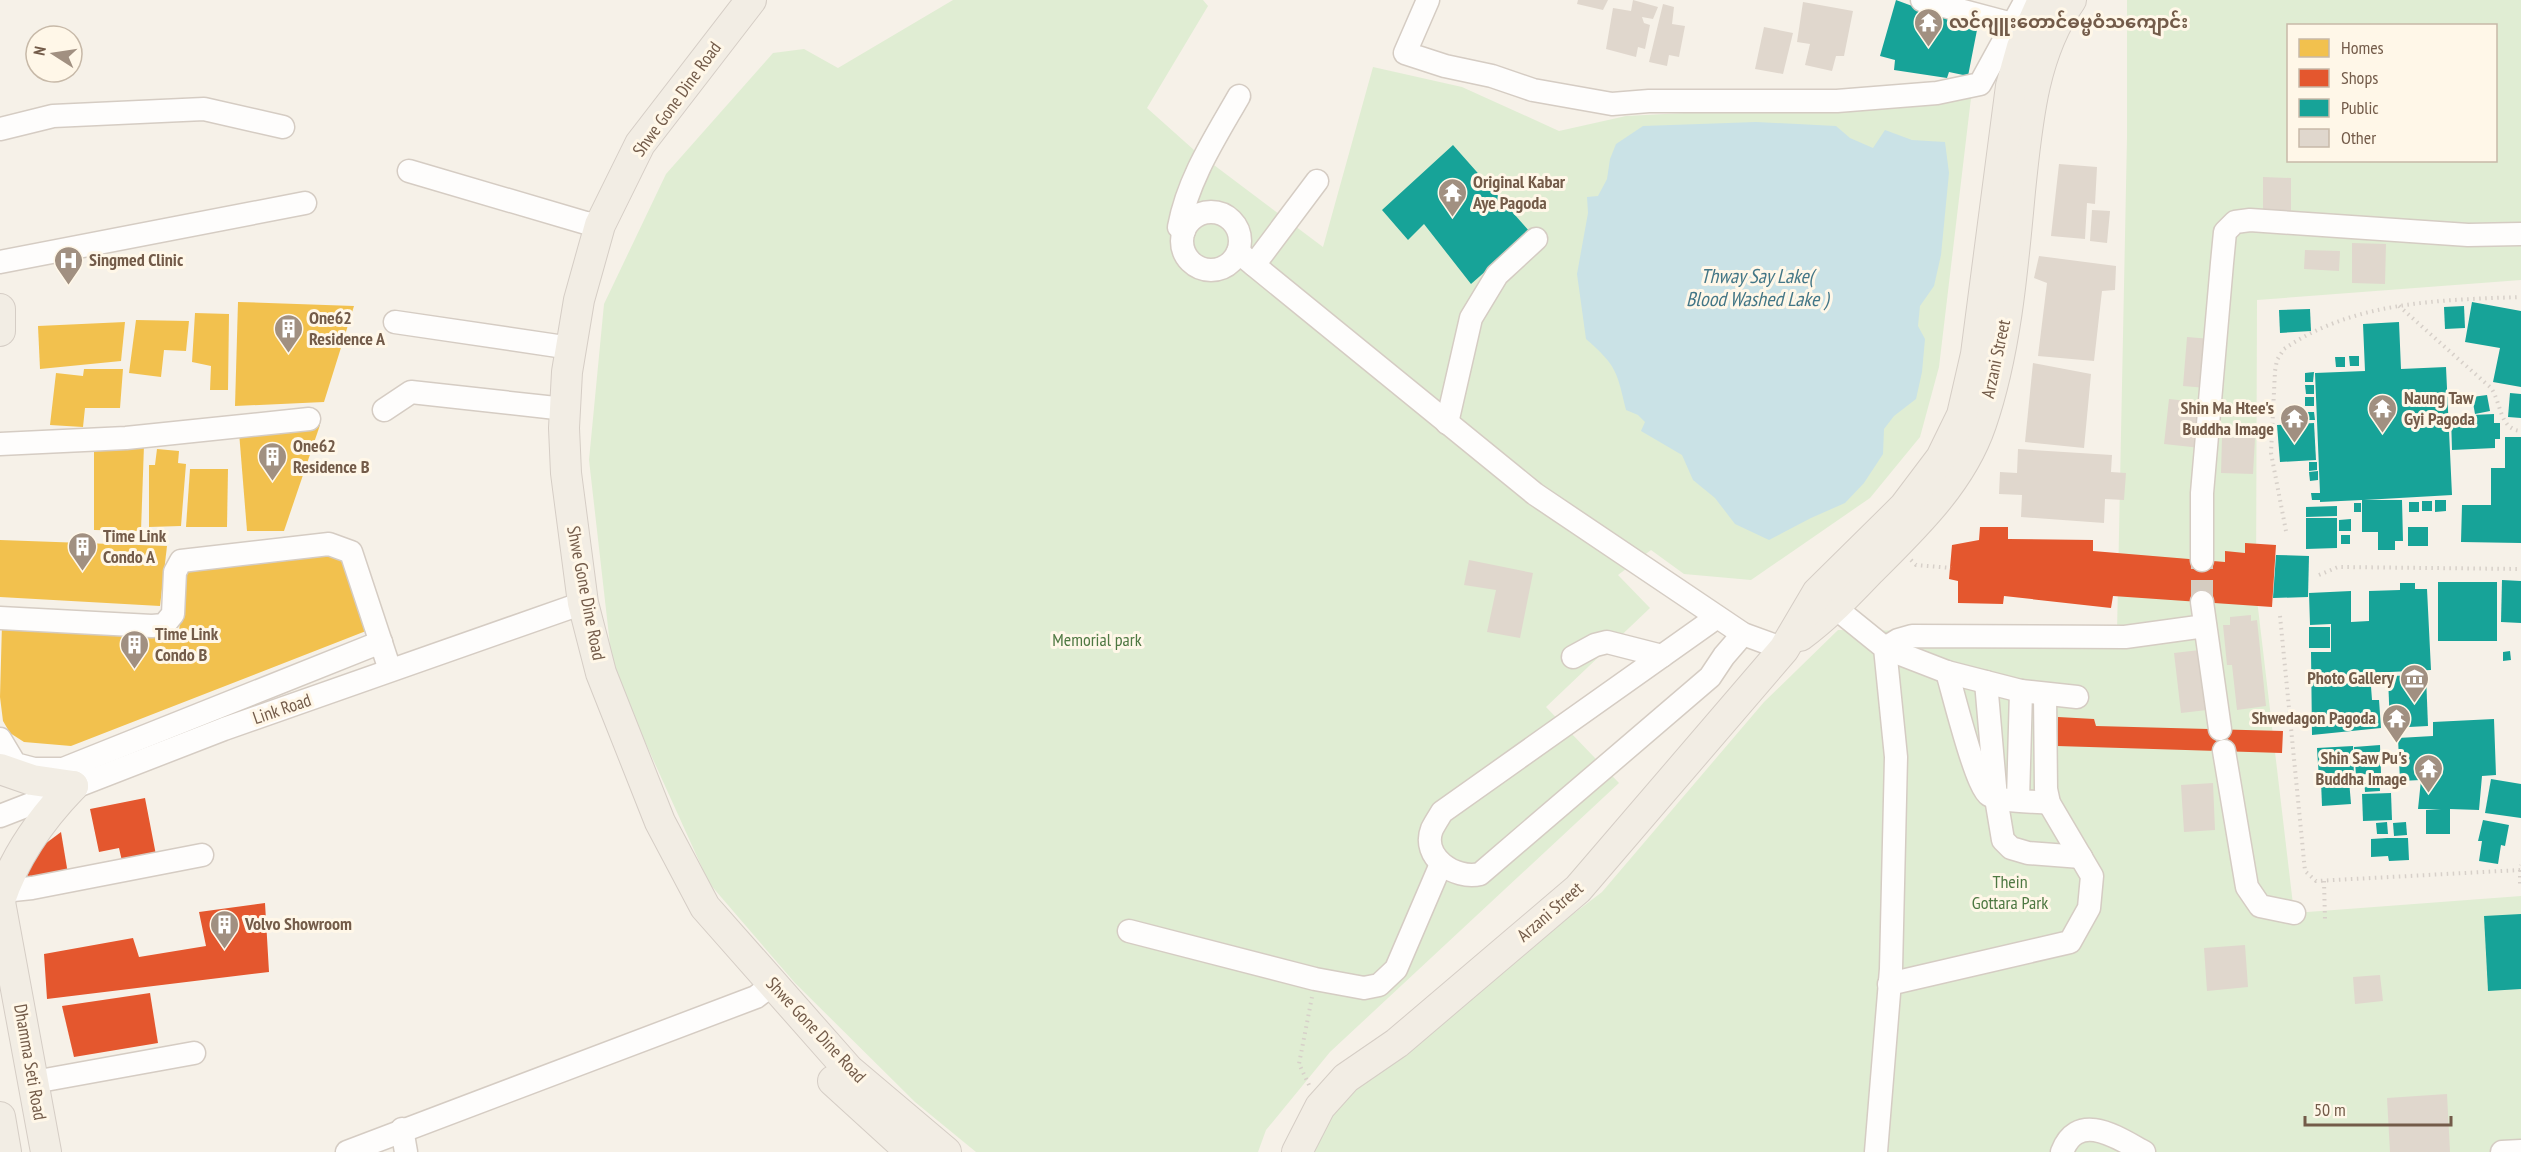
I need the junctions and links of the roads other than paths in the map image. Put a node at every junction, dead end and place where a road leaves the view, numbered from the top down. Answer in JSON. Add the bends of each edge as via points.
{"nodes":[{"id":1,"x":731,"y":0,"type":"edge"},
{"id":2,"x":751,"y":0,"type":"edge"},
{"id":3,"x":1428,"y":0,"type":"edge"},
{"id":4,"x":1922,"y":0,"type":"edge"},
{"id":5,"x":2026,"y":0,"type":"edge"},
{"id":6,"x":2043,"y":0,"type":"edge"},
{"id":7,"x":2071,"y":0,"type":"edge"},
{"id":8,"x":2012,"y":24,"type":"junction"},
{"id":9,"x":1239,"y":96,"type":"dead end"},
{"id":10,"x":2018,"y":106,"type":"junction"},
{"id":11,"x":283,"y":127,"type":"dead end"},
{"id":12,"x":0,"y":129,"type":"edge"},
{"id":13,"x":409,"y":171,"type":"dead end"},
{"id":14,"x":1317,"y":181,"type":"dead end"},
{"id":15,"x":305,"y":203,"type":"dead end"},
{"id":16,"x":593,"y":224,"type":"junction"},
{"id":17,"x":1184,"y":231,"type":"junction"},
{"id":18,"x":2521,"y":234,"type":"edge"},
{"id":19,"x":1536,"y":239,"type":"dead end"},
{"id":20,"x":1246,"y":259,"type":"junction"},
{"id":21,"x":0,"y":261,"type":"edge"},
{"id":22,"x":0,"y":309,"type":"edge"},
{"id":23,"x":395,"y":322,"type":"dead end"},
{"id":24,"x":0,"y":331,"type":"edge"},
{"id":25,"x":563,"y":346,"type":"junction"},
{"id":26,"x":557,"y":409,"type":"junction"},
{"id":27,"x":384,"y":410,"type":"dead end"},
{"id":28,"x":309,"y":419,"type":"dead end"},
{"id":29,"x":1447,"y":423,"type":"junction"},
{"id":30,"x":0,"y":444,"type":"edge"},
{"id":31,"x":2202,"y":560,"type":"tunnel mouth"},
{"id":32,"x":1826,"y":600,"type":"junction"},
{"id":33,"x":2202,"y":602,"type":"tunnel mouth"},
{"id":34,"x":575,"y":606,"type":"junction"},
{"id":35,"x":1717,"y":617,"type":"junction"},
{"id":36,"x":0,"y":618,"type":"edge"},
{"id":37,"x":2205,"y":626,"type":"junction"},
{"id":38,"x":1743,"y":634,"type":"junction"},
{"id":39,"x":381,"y":642,"type":"junction"},
{"id":40,"x":1886,"y":648,"type":"junction"},
{"id":41,"x":1784,"y":649,"type":"junction"},
{"id":42,"x":1662,"y":656,"type":"junction"},
{"id":43,"x":1572,"y":657,"type":"dead end"},
{"id":44,"x":390,"y":670,"type":"junction"},
{"id":45,"x":1947,"y":672,"type":"junction"},
{"id":46,"x":1986,"y":682,"type":"junction"},
{"id":47,"x":2021,"y":691,"type":"junction"},
{"id":48,"x":2045,"y":696,"type":"junction"},
{"id":49,"x":2077,"y":698,"type":"dead end"},
{"id":50,"x":0,"y":739,"type":"edge"},
{"id":51,"x":0,"y":769,"type":"edge"},
{"id":52,"x":73,"y":786,"type":"junction"},
{"id":53,"x":2007,"y":799,"type":"junction"},
{"id":54,"x":2049,"y":803,"type":"junction"},
{"id":55,"x":0,"y":816,"type":"edge"},
{"id":56,"x":202,"y":855,"type":"dead end"},
{"id":57,"x":2081,"y":857,"type":"junction"},
{"id":58,"x":1441,"y":864,"type":"junction"},
{"id":59,"x":1,"y":898,"type":"edge"},
{"id":60,"x":2294,"y":913,"type":"dead end"},
{"id":61,"x":1129,"y":932,"type":"dead end"},
{"id":62,"x":1889,"y":984,"type":"junction"},
{"id":63,"x":764,"y":991,"type":"junction"},
{"id":64,"x":194,"y":1053,"type":"dead end"},
{"id":65,"x":34,"y":1082,"type":"junction"},
{"id":66,"x":0,"y":1117,"type":"edge"},
{"id":67,"x":402,"y":1129,"type":"junction"},
{"id":68,"x":2521,"y":1151,"type":"edge"},
{"id":69,"x":6,"y":1152,"type":"edge"},
{"id":70,"x":46,"y":1152,"type":"edge"},
{"id":71,"x":347,"y":1152,"type":"edge"},
{"id":72,"x":406,"y":1152,"type":"edge"},
{"id":73,"x":911,"y":1152,"type":"edge"},
{"id":74,"x":946,"y":1152,"type":"edge"},
{"id":75,"x":1297,"y":1152,"type":"edge"},
{"id":76,"x":1876,"y":1152,"type":"edge"},
{"id":77,"x":2062,"y":1152,"type":"edge"},
{"id":78,"x":2144,"y":1152,"type":"edge"},
{"id":79,"x":2502,"y":1152,"type":"edge"}],
"edges":[{"from":1,"to":16,"type":"main road","name":"Shwe Gone Dine Road","via":[[644,112],[615,161]]},
{"from":2,"to":16,"type":"main road","name":"Shwe Gone Dine Road","via":[[640,144]]},
{"from":3,"to":8,"type":"street","via":[[1406,53],[1533,90],[1612,104],[1837,101],[1937,93],[1980,84]]},
{"from":4,"to":8,"type":"street"},
{"from":5,"to":8,"type":"street"},
{"from":6,"to":10,"type":"main road","name":"Arzani Street","via":[[2022,47]]},
{"from":7,"to":10,"type":"main road","name":"Arzani Street","via":[[2060,15]]},
{"from":9,"to":17,"type":"street","via":[[1202,160],[1184,201],[1179,227]]},
{"from":10,"to":32,"type":"main road","name":"Arzani Street","via":[[1999,279],[1950,463],[1904,507]]},
{"from":11,"to":12,"type":"street","via":[[204,109],[53,116]]},
{"from":13,"to":16,"type":"street"},
{"from":14,"to":20,"type":"street"},
{"from":15,"to":21,"type":"street"},
{"from":16,"to":25,"type":"main road","name":"Shwe Gone Dine Road","via":[[566,292]]},
{"from":17,"to":20,"type":"street","via":[[1186,257],[1200,268],[1218,269],[1233,260]]},
{"from":17,"to":20,"type":"street","via":[[1203,213],[1221,214],[1235,225]]},
{"from":18,"to":31,"type":"street","via":[[2468,235],[2261,221],[2235,222],[2225,232],[2202,493]]},
{"from":19,"to":29,"type":"street","via":[[1497,275],[1471,318]]},
{"from":20,"to":29,"type":"street"},
{"from":22,"to":24,"type":"main road"},
{"from":23,"to":25,"type":"street"},
{"from":25,"to":26,"type":"main road","name":"Shwe Gone Dine Road"},
{"from":26,"to":27,"type":"street","via":[[411,392]]},
{"from":26,"to":34,"type":"main road","name":"Shwe Gone Dine Road","via":[[549,466],[554,530]]},
{"from":28,"to":30,"type":"street","via":[[126,438]]},
{"from":29,"to":35,"type":"street","via":[[1535,494]]},
{"from":32,"to":40,"type":"street"},
{"from":32,"to":41,"type":"main road","name":"Arzani Street"},
{"from":33,"to":37,"type":"street"},
{"from":34,"to":44,"type":"street","name":"Link Road"},
{"from":34,"to":63,"type":"main road","name":"Shwe Gone Dine Road","via":[[589,689],[661,858],[692,916]]},
{"from":35,"to":38,"type":"street"},
{"from":35,"to":42,"type":"street"},
{"from":36,"to":39,"type":"street","via":[[164,625],[172,614],[175,572],[181,561],[329,544],[351,552]]},
{"from":37,"to":40,"type":"street","via":[[2125,637],[1912,636]]},
{"from":37,"to":60,"type":"street","via":[[2247,887],[2260,906]]},
{"from":38,"to":41,"type":"street"},
{"from":38,"to":58,"type":"street","via":[[1710,677],[1480,874],[1471,877]]},
{"from":39,"to":44,"type":"street"},
{"from":39,"to":50,"type":"street","via":[[63,769],[34,769],[15,764]]},
{"from":40,"to":45,"type":"street"},
{"from":40,"to":62,"type":"street","via":[[1896,757]]},
{"from":41,"to":75,"type":"main road","name":"Arzani Street","via":[[1578,889],[1397,1043],[1346,1078],[1320,1107]]},
{"from":42,"to":43,"type":"street","via":[[1607,642]]},
{"from":42,"to":58,"type":"street","via":[[1442,812],[1432,830],[1431,843]]},
{"from":44,"to":52,"type":"street","name":"Link Road"},
{"from":45,"to":46,"type":"street"},
{"from":45,"to":53,"type":"street","via":[[1982,787],[1987,794]]},
{"from":46,"to":47,"type":"street"},
{"from":46,"to":53,"type":"street"},
{"from":47,"to":48,"type":"street"},
{"from":47,"to":53,"type":"street"},
{"from":48,"to":49,"type":"street"},
{"from":48,"to":54,"type":"street"},
{"from":51,"to":52,"type":"main road","via":[[32,780]]},
{"from":52,"to":55,"type":"street","name":"Link Road"},
{"from":52,"to":59,"type":"main road","via":[[23,849]]},
{"from":53,"to":54,"type":"street"},
{"from":53,"to":57,"type":"street","via":[[2003,840],[2011,848]]},
{"from":54,"to":57,"type":"street"},
{"from":56,"to":59,"type":"street","via":[[32,888]]},
{"from":57,"to":62,"type":"street","via":[[2092,876],[2089,908],[2070,942]]},
{"from":58,"to":61,"type":"street","via":[[1396,969],[1378,984],[1364,988]]},
{"from":59,"to":65,"type":"main road","name":"Dhamma Seti Road"},
{"from":62,"to":76,"type":"street"},
{"from":63,"to":67,"type":"street"},
{"from":63,"to":73,"type":"main road","name":"Shwe Gone Dine Road","via":[[827,1075]]},
{"from":63,"to":74,"type":"main road","name":"Shwe Gone Dine Road"},
{"from":64,"to":65,"type":"street"},
{"from":65,"to":70,"type":"main road","name":"Dhamma Seti Road"},
{"from":66,"to":69,"type":"main road"},
{"from":67,"to":71,"type":"street"},
{"from":67,"to":72,"type":"street"},
{"from":68,"to":79,"type":"street"},
{"from":77,"to":78,"type":"street","via":[[2079,1131],[2097,1128]]}]}
